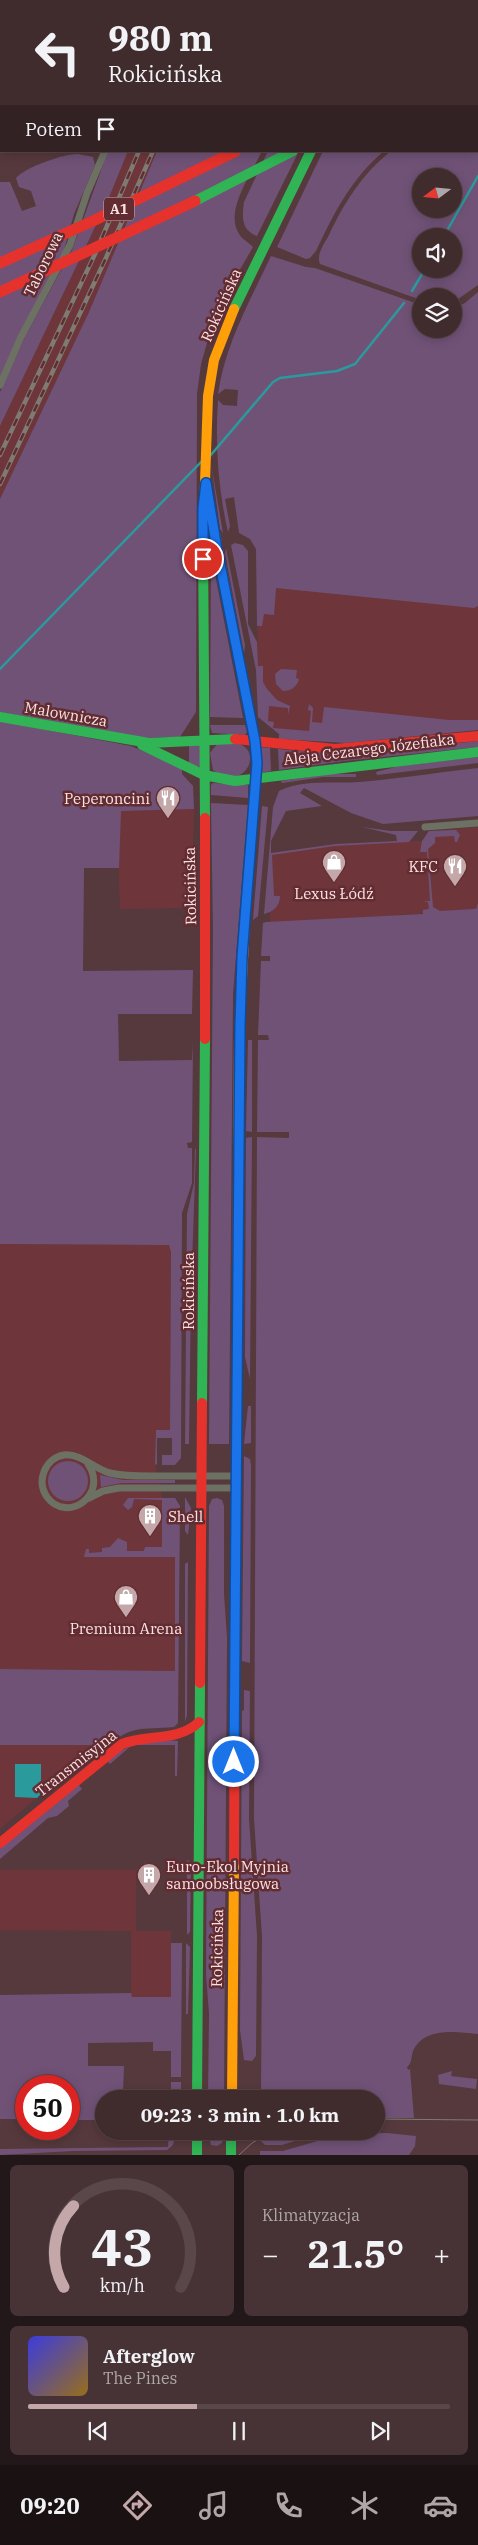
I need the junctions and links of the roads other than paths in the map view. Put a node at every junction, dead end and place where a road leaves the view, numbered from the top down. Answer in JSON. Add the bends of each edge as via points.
{"nodes":[{"id":1,"x":105,"y":152,"type":"edge"},
{"id":2,"x":234,"y":152,"type":"edge"},
{"id":3,"x":291,"y":152,"type":"edge"},
{"id":4,"x":311,"y":152,"type":"edge"},
{"id":5,"x":0,"y":263,"type":"edge"},
{"id":6,"x":0,"y":292,"type":"edge"},
{"id":7,"x":0,"y":385,"type":"edge"},
{"id":8,"x":206,"y":483,"type":"junction"},
{"id":9,"x":0,"y":717,"type":"edge"},
{"id":10,"x":478,"y":736,"type":"edge"},
{"id":11,"x":204,"y":739,"type":"junction"},
{"id":12,"x":127,"y":740,"type":"junction"},
{"id":13,"x":255,"y":741,"type":"junction"},
{"id":14,"x":478,"y":752,"type":"edge"},
{"id":15,"x":204,"y":775,"type":"junction"},
{"id":16,"x":256,"y":778,"type":"junction"},
{"id":17,"x":478,"y":823,"type":"edge"},
{"id":18,"x":426,"y":827,"type":"dead end"},
{"id":19,"x":88,"y":1464,"type":"junction"},
{"id":20,"x":201,"y":1476,"type":"junction"},
{"id":21,"x":236,"y":1476,"type":"junction"},
{"id":22,"x":201,"y":1488,"type":"junction"},
{"id":23,"x":236,"y":1488,"type":"junction"},
{"id":24,"x":88,"y":1498,"type":"junction"},
{"id":25,"x":199,"y":1722,"type":"junction"},
{"id":26,"x":183,"y":1735,"type":"junction"},
{"id":27,"x":199,"y":1753,"type":"junction"},
{"id":28,"x":0,"y":1843,"type":"edge"},
{"id":29,"x":197,"y":2090,"type":"edge"},
{"id":30,"x":232,"y":2090,"type":"edge"},
{"id":31,"x":197,"y":2140,"type":"edge"},
{"id":32,"x":231,"y":2140,"type":"edge"},
{"id":33,"x":197,"y":2155,"type":"edge"},
{"id":34,"x":231,"y":2155,"type":"edge"}],
"edges":[{"from":1,"to":7,"type":"street","name":"Taborowa","via":[[70,245]]},
{"from":2,"to":5,"type":"main road","number":"A1","bridge":true},
{"from":3,"to":6,"type":"main road","number":"A1","bridge":true,"via":[[239,180]]},
{"from":4,"to":8,"type":"main road","name":"Rokicińska","via":[[221,339],[209,387]]},
{"from":8,"to":11,"type":"main road","name":"Rokicińska","via":[[203,508]]},
{"from":8,"to":13,"type":"main road","name":"Rokicińska"},
{"from":9,"to":12,"type":"main road","name":"Malownicza"},
{"from":10,"to":13,"type":"main road","name":"Aleja Cezarego Józefiaka","via":[[335,749]]},
{"from":11,"to":12,"type":"main road","name":"Malownicza","via":[[159,743]]},
{"from":11,"to":13,"type":"main road","name":"Aleja Cezarego Józefiaka"},
{"from":11,"to":15,"type":"main road","name":"Rokicińska"},
{"from":12,"to":15,"type":"main road","name":"Malownicza"},
{"from":13,"to":16,"type":"main road","name":"Rokicińska"},
{"from":14,"to":16,"type":"main road","name":"Aleja Cezarego Józefiaka"},
{"from":15,"to":16,"type":"main road","name":"Aleja Cezarego Józefiaka","via":[[228,780]]},
{"from":15,"to":20,"type":"main road","name":"Rokicińska","via":[[206,944]]},
{"from":16,"to":21,"type":"main road","name":"Rokicińska","via":[[240,1004]]},
{"from":17,"to":18,"type":"street"},
{"from":19,"to":20,"type":"street","via":[[120,1475]]},
{"from":19,"to":24,"type":"street","via":[[94,1480]]},
{"from":19,"to":24,"type":"street","via":[[76,1456],[60,1456],[47,1466],[42,1481],[47,1497],[61,1506],[74,1507]]},
{"from":20,"to":21,"type":"street"},
{"from":20,"to":22,"type":"main road","name":"Rokicińska"},
{"from":21,"to":23,"type":"main road","name":"Rokicińska"},
{"from":22,"to":23,"type":"street"},
{"from":22,"to":24,"type":"street","via":[[119,1488]]},
{"from":22,"to":25,"type":"main road","name":"Rokicińska"},
{"from":23,"to":30,"type":"main road","name":"Rokicińska"},
{"from":25,"to":26,"type":"main road"},
{"from":25,"to":27,"type":"main road","name":"Rokicińska"},
{"from":26,"to":27,"type":"main road"},
{"from":26,"to":28,"type":"main road","name":"Transmisyjna","via":[[143,1736],[122,1744]]},
{"from":27,"to":29,"type":"main road","name":"Rokicińska"},
{"from":31,"to":33,"type":"main road"},
{"from":32,"to":34,"type":"main road"}]}
